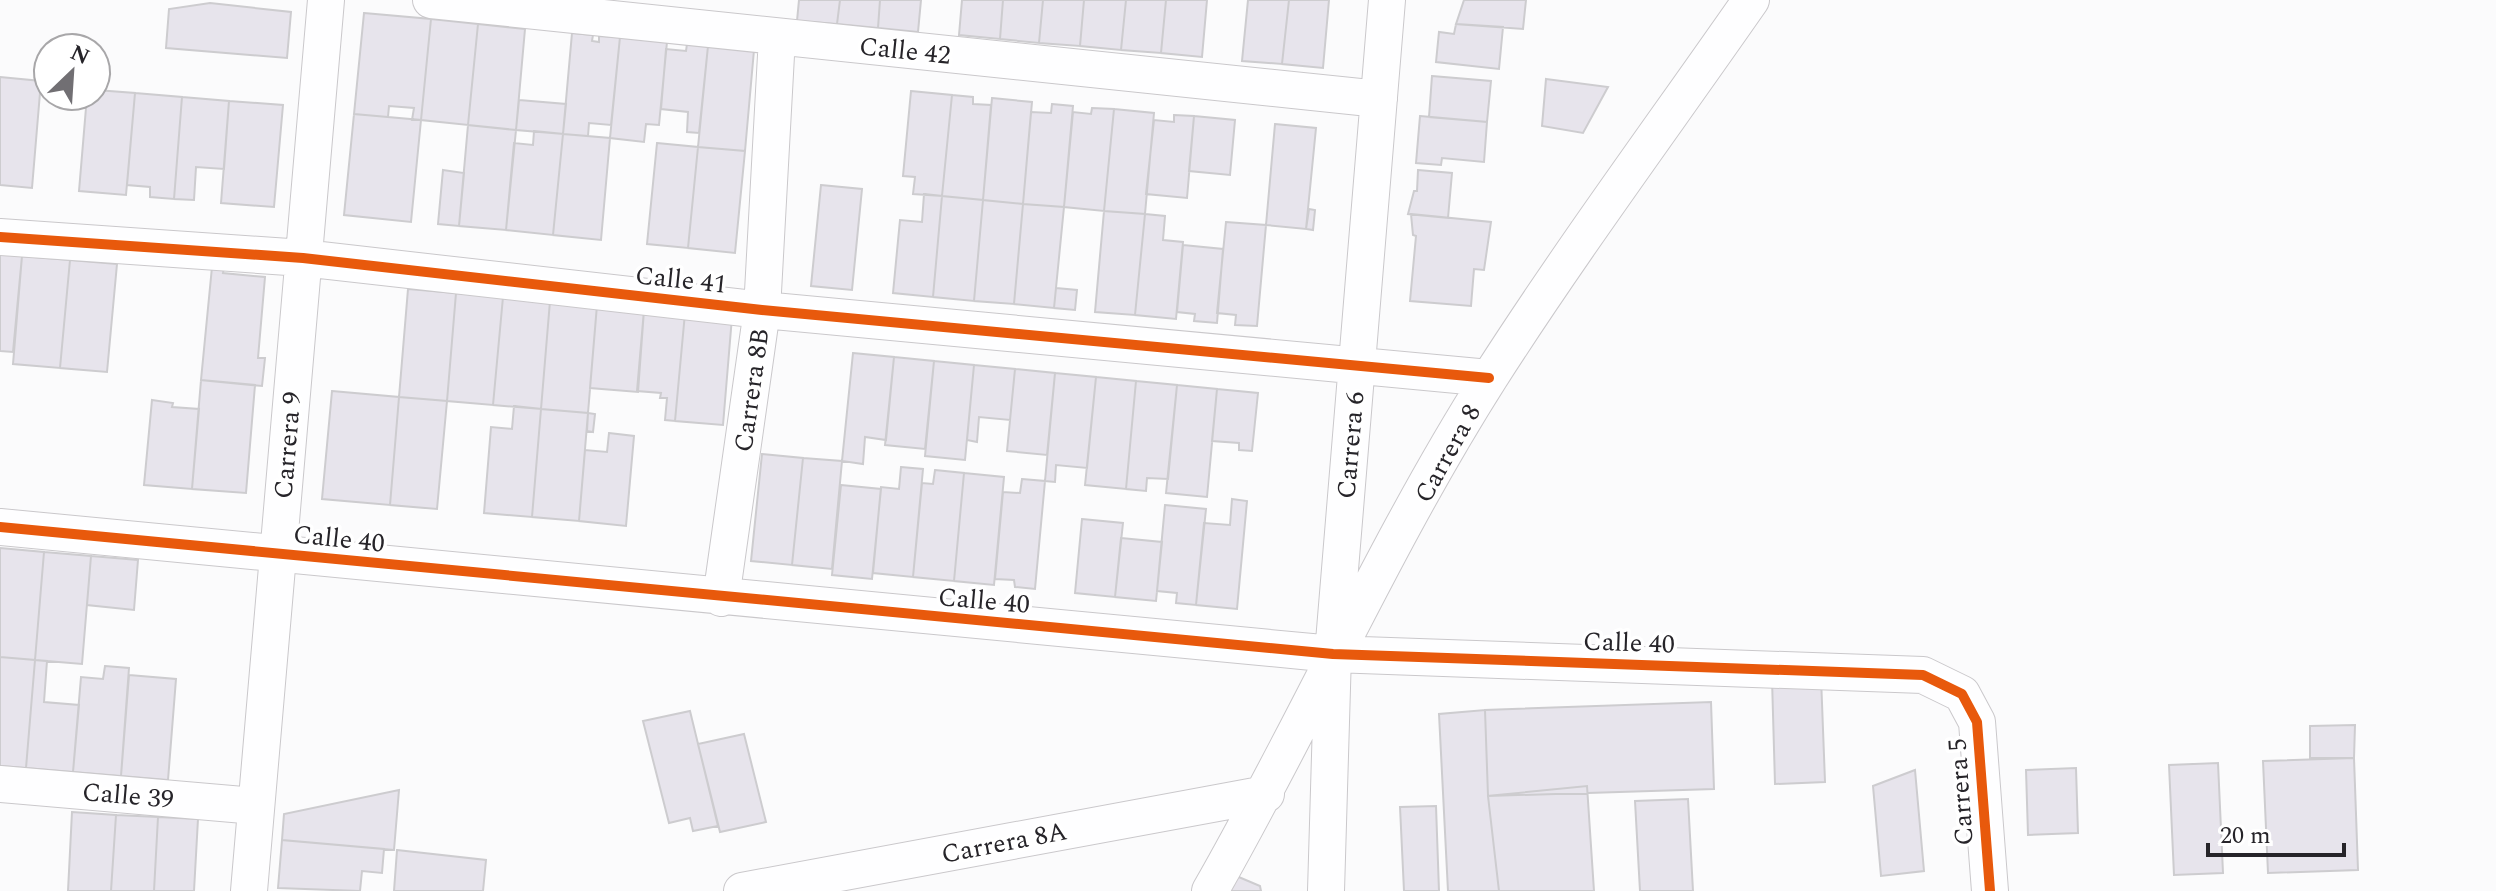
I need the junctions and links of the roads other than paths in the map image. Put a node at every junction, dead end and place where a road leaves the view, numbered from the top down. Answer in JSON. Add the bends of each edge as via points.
{"nodes":[{"id":1,"x":326,"y":0,"type":"edge"},
{"id":2,"x":431,"y":0,"type":"edge"},
{"id":3,"x":1387,"y":0,"type":"edge"},
{"id":4,"x":1751,"y":0,"type":"edge"},
{"id":5,"x":777,"y":37,"type":"junction"},
{"id":6,"x":1379,"y":99,"type":"junction"},
{"id":7,"x":0,"y":237,"type":"edge"},
{"id":8,"x":303,"y":258,"type":"junction"},
{"id":9,"x":762,"y":310,"type":"junction"},
{"id":10,"x":1357,"y":363,"type":"junction"},
{"id":11,"x":1489,"y":378,"type":"junction"},
{"id":12,"x":0,"y":527,"type":"edge"},
{"id":13,"x":278,"y":554,"type":"junction"},
{"id":14,"x":721,"y":598,"type":"junction"},
{"id":15,"x":1333,"y":654,"type":"junction"},
{"id":16,"x":1962,"y":694,"type":"joint"},
{"id":17,"x":0,"y":784,"type":"edge"},
{"id":18,"x":1266,"y":794,"type":"junction"},
{"id":19,"x":256,"y":806,"type":"junction"},
{"id":20,"x":249,"y":891,"type":"edge"},
{"id":21,"x":742,"y":891,"type":"edge"},
{"id":22,"x":1210,"y":891,"type":"edge"},
{"id":23,"x":1326,"y":891,"type":"edge"},
{"id":24,"x":1990,"y":891,"type":"edge"}],
"edges":[{"from":1,"to":8,"type":"street","name":"Carrera 9"},
{"from":2,"to":5,"type":"street","name":"Calle 42"},
{"from":3,"to":6,"type":"street","name":"Carrera 6"},
{"from":4,"to":11,"type":"street","name":"Carrera 8"},
{"from":5,"to":6,"type":"street","name":"Calle 42"},
{"from":5,"to":9,"type":"street","name":"Carrera 8B"},
{"from":6,"to":10,"type":"street","name":"Carrera 6"},
{"from":7,"to":8,"type":"street","name":"Calle 41"},
{"from":8,"to":9,"type":"street","name":"Calle 41"},
{"from":8,"to":13,"type":"street","name":"Carrera 9"},
{"from":9,"to":10,"type":"street","name":"Calle 41"},
{"from":9,"to":14,"type":"street","name":"Carrera 8B"},
{"from":10,"to":11,"type":"street","name":"Calle 41"},
{"from":10,"to":15,"type":"street","name":"Carrera 6"},
{"from":11,"to":15,"type":"street","name":"Carrera 8"},
{"from":12,"to":13,"type":"street","name":"Calle 40"},
{"from":13,"to":14,"type":"street","name":"Calle 40"},
{"from":13,"to":19,"type":"street","name":"Carrera 9"},
{"from":14,"to":15,"type":"street","name":"Calle 40"},
{"from":15,"to":16,"type":"street","name":"Calle 40","via":[[1923,675]]},
{"from":15,"to":18,"type":"street","name":"Carrera 8"},
{"from":15,"to":23,"type":"street","name":"Carrera 6"},
{"from":16,"to":24,"type":"street","name":"Carrera 5","via":[[1977,722]]},
{"from":17,"to":19,"type":"street","name":"Calle 39"},
{"from":18,"to":21,"type":"street","name":"Carrera 8A"},
{"from":18,"to":22,"type":"street","name":"Carrera 8"},
{"from":19,"to":20,"type":"street","name":"Carrera 9"}]}
